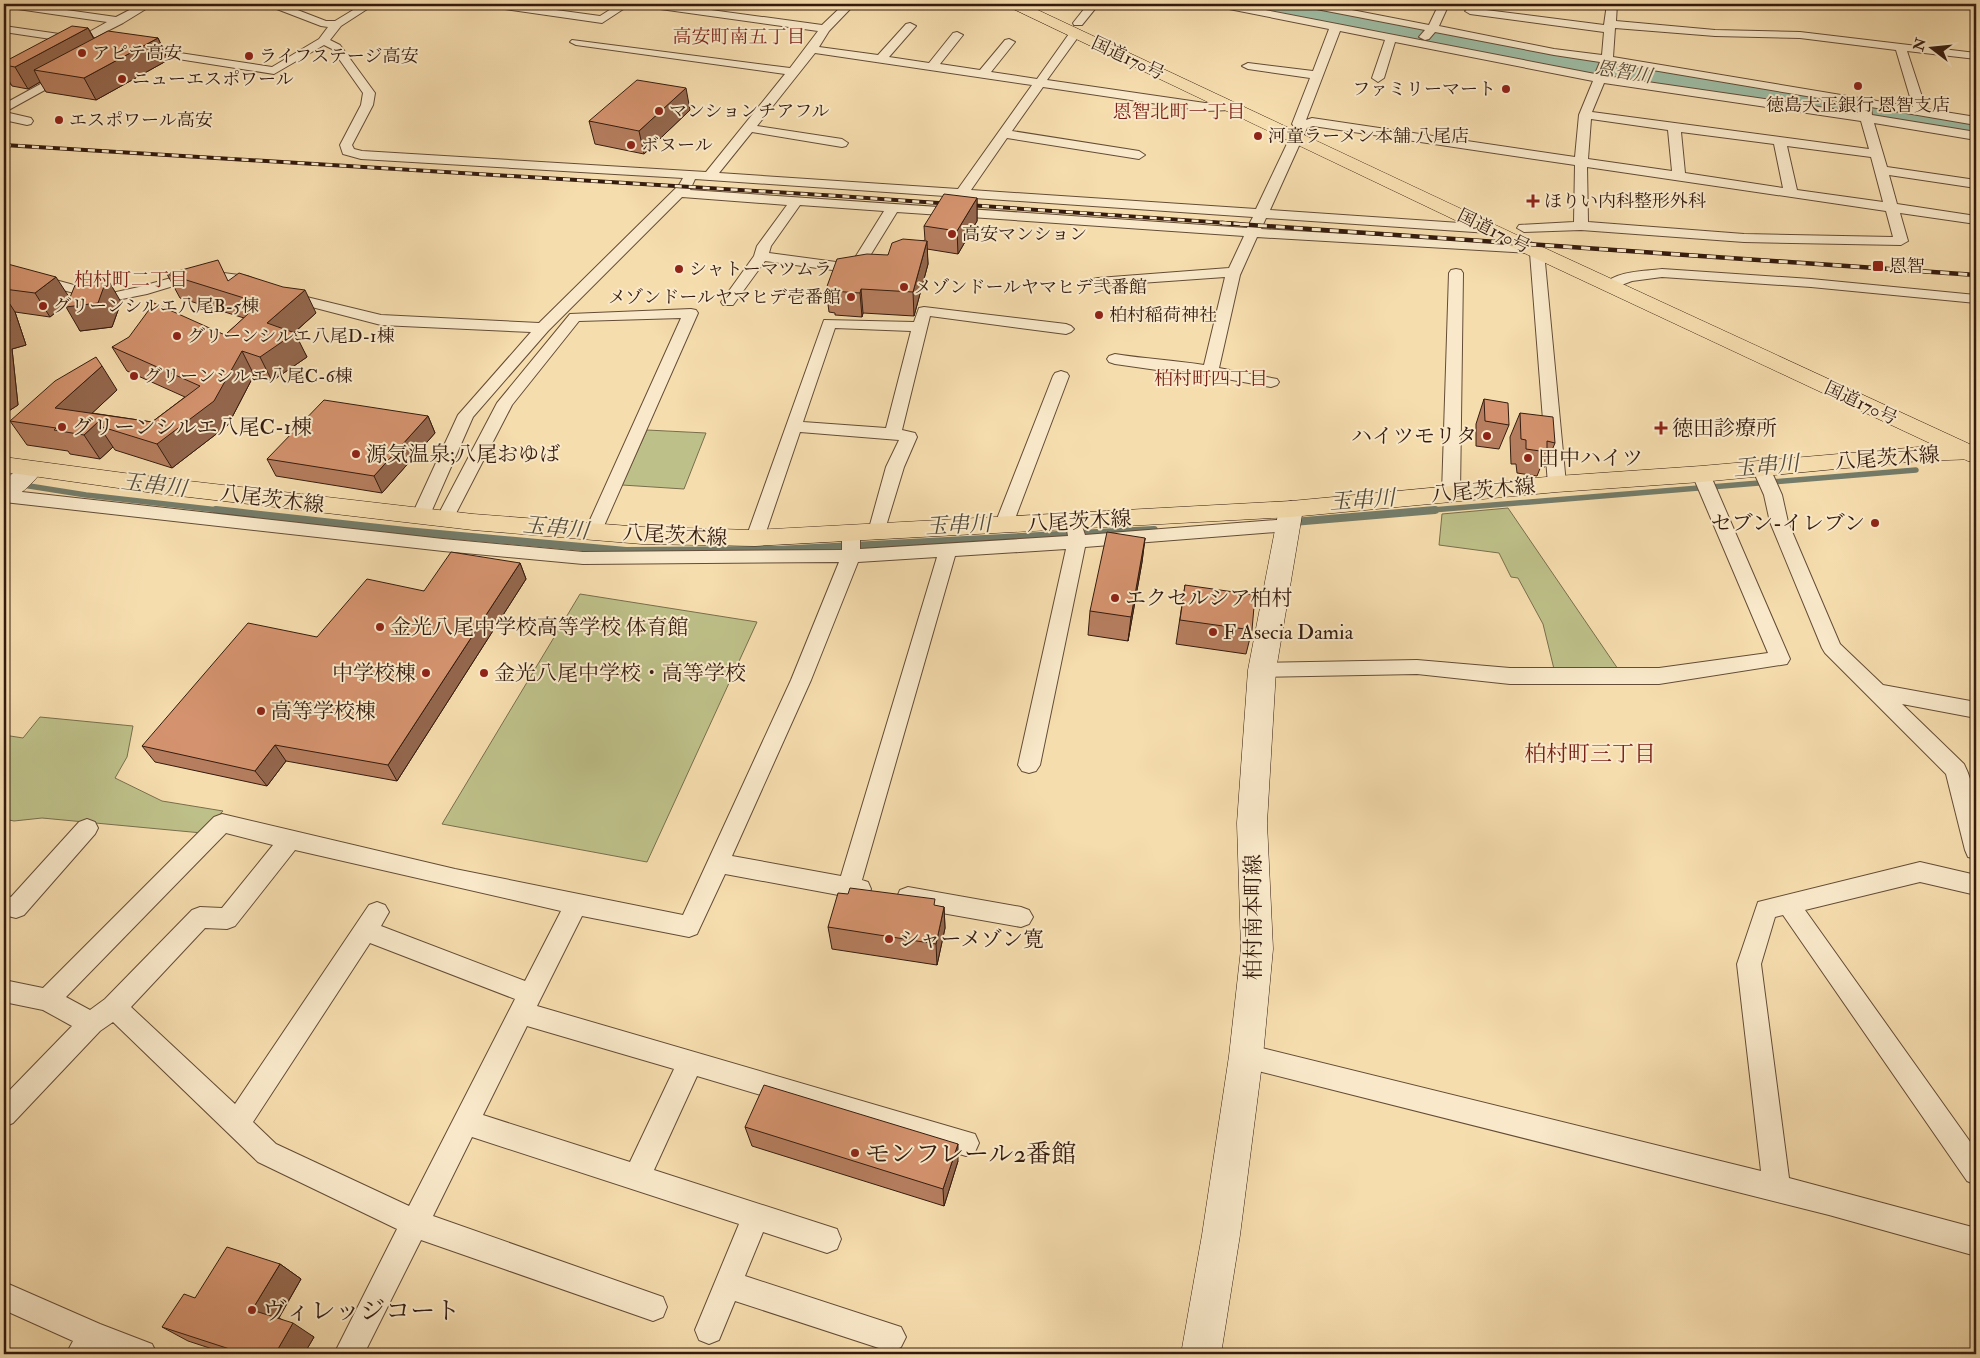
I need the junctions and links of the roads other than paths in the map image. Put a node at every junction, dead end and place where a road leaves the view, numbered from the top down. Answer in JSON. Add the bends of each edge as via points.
{"nodes":[{"id":1,"x":4,"y":4,"type":"edge"},
{"id":2,"x":149,"y":4,"type":"edge"},
{"id":3,"x":273,"y":4,"type":"edge"},
{"id":4,"x":370,"y":4,"type":"edge"},
{"id":5,"x":491,"y":4,"type":"edge"},
{"id":6,"x":626,"y":4,"type":"edge"},
{"id":7,"x":646,"y":4,"type":"edge"},
{"id":8,"x":850,"y":4,"type":"edge"},
{"id":9,"x":1014,"y":4,"type":"edge"},
{"id":10,"x":1035,"y":4,"type":"edge"},
{"id":11,"x":1094,"y":4,"type":"edge"},
{"id":12,"x":1218,"y":4,"type":"edge"},
{"id":13,"x":1306,"y":4,"type":"edge"},
{"id":14,"x":1444,"y":4,"type":"edge"},
{"id":15,"x":1612,"y":4,"type":"edge"},
{"id":16,"x":1712,"y":4,"type":"edge"},
{"id":17,"x":1747,"y":4,"type":"edge"},
{"id":18,"x":534,"y":7,"type":"edge"},
{"id":19,"x":1470,"y":11,"type":"dead end"},
{"id":20,"x":118,"y":21,"type":"junction"},
{"id":21,"x":337,"y":24,"type":"junction"},
{"id":22,"x":910,"y":26,"type":"dead end"},
{"id":23,"x":1336,"y":26,"type":"junction"},
{"id":24,"x":1609,"y":26,"type":"junction"},
{"id":25,"x":1077,"y":28,"type":"junction"},
{"id":26,"x":4,"y":29,"type":"edge"},
{"id":27,"x":825,"y":29,"type":"junction"},
{"id":28,"x":1432,"y":29,"type":"junction"},
{"id":29,"x":957,"y":35,"type":"dead end"},
{"id":30,"x":1390,"y":38,"type":"junction"},
{"id":31,"x":82,"y":40,"type":"junction"},
{"id":32,"x":323,"y":41,"type":"junction"},
{"id":33,"x":576,"y":42,"type":"dead end"},
{"id":34,"x":1009,"y":42,"type":"dead end"},
{"id":35,"x":1419,"y":42,"type":"junction"},
{"id":36,"x":100,"y":43,"type":"edge"},
{"id":37,"x":1900,"y":46,"type":"junction"},
{"id":38,"x":127,"y":48,"type":"edge"},
{"id":39,"x":812,"y":49,"type":"junction"},
{"id":40,"x":59,"y":54,"type":"edge"},
{"id":41,"x":1976,"y":56,"type":"edge"},
{"id":42,"x":881,"y":59,"type":"junction"},
{"id":43,"x":1607,"y":60,"type":"junction"},
{"id":44,"x":43,"y":62,"type":"edge"},
{"id":45,"x":1248,"y":66,"type":"dead end"},
{"id":46,"x":932,"y":67,"type":"junction"},
{"id":47,"x":76,"y":69,"type":"edge"},
{"id":48,"x":793,"y":72,"type":"junction"},
{"id":49,"x":983,"y":74,"type":"junction"},
{"id":50,"x":1317,"y":75,"type":"junction"},
{"id":51,"x":1378,"y":78,"type":"dead end"},
{"id":52,"x":1601,"y":78,"type":"junction"},
{"id":53,"x":1040,"y":83,"type":"junction"},
{"id":54,"x":4,"y":84,"type":"edge"},
{"id":55,"x":1865,"y":102,"type":"junction"},
{"id":56,"x":1231,"y":106,"type":"junction"},
{"id":57,"x":4,"y":109,"type":"edge"},
{"id":58,"x":1921,"y":112,"type":"junction"},
{"id":59,"x":1585,"y":114,"type":"junction"},
{"id":60,"x":4,"y":116,"type":"edge"},
{"id":61,"x":1866,"y":117,"type":"junction"},
{"id":62,"x":27,"y":121,"type":"dead end"},
{"id":63,"x":1976,"y":122,"type":"edge"},
{"id":64,"x":1674,"y":127,"type":"junction"},
{"id":65,"x":748,"y":128,"type":"junction"},
{"id":66,"x":1299,"y":129,"type":"junction"},
{"id":67,"x":1004,"y":134,"type":"junction"},
{"id":68,"x":1976,"y":136,"type":"edge"},
{"id":69,"x":1780,"y":141,"type":"junction"},
{"id":70,"x":842,"y":142,"type":"dead end"},
{"id":71,"x":1877,"y":154,"type":"junction"},
{"id":72,"x":1138,"y":155,"type":"dead end"},
{"id":73,"x":1581,"y":163,"type":"junction"},
{"id":74,"x":1882,"y":170,"type":"junction"},
{"id":75,"x":691,"y":175,"type":"junction"},
{"id":76,"x":710,"y":176,"type":"junction"},
{"id":77,"x":1679,"y":177,"type":"junction"},
{"id":78,"x":1976,"y":184,"type":"edge"},
{"id":79,"x":1791,"y":192,"type":"junction"},
{"id":80,"x":679,"y":193,"type":"junction"},
{"id":81,"x":961,"y":194,"type":"junction"},
{"id":82,"x":797,"y":200,"type":"junction"},
{"id":83,"x":893,"y":207,"type":"junction"},
{"id":84,"x":1891,"y":207,"type":"junction"},
{"id":85,"x":1263,"y":214,"type":"junction"},
{"id":86,"x":1976,"y":220,"type":"edge"},
{"id":87,"x":1581,"y":226,"type":"junction"},
{"id":88,"x":1524,"y":228,"type":"junction"},
{"id":89,"x":1489,"y":229,"type":"junction"},
{"id":90,"x":1254,"y":233,"type":"junction"},
{"id":91,"x":1534,"y":251,"type":"junction"},
{"id":92,"x":761,"y":256,"type":"junction"},
{"id":93,"x":4,"y":270,"type":"edge"},
{"id":94,"x":1235,"y":272,"type":"junction"},
{"id":95,"x":1456,"y":273,"type":"dead end"},
{"id":96,"x":1629,"y":277,"type":"junction"},
{"id":97,"x":1098,"y":282,"type":"dead end"},
{"id":98,"x":1611,"y":285,"type":"junction"},
{"id":99,"x":1976,"y":299,"type":"edge"},
{"id":100,"x":728,"y":302,"type":"dead end"},
{"id":101,"x":919,"y":327,"type":"junction"},
{"id":102,"x":543,"y":328,"type":"junction"},
{"id":103,"x":1066,"y":329,"type":"dead end"},
{"id":104,"x":1115,"y":359,"type":"dead end"},
{"id":105,"x":1210,"y":371,"type":"junction"},
{"id":106,"x":1839,"y":373,"type":"dead end"},
{"id":107,"x":1060,"y":376,"type":"dead end"},
{"id":108,"x":1271,"y":382,"type":"dead end"},
{"id":109,"x":793,"y":426,"type":"junction"},
{"id":110,"x":893,"y":434,"type":"junction"},
{"id":111,"x":1974,"y":454,"type":"edge"},
{"id":112,"x":1762,"y":468,"type":"junction"},
{"id":113,"x":1701,"y":474,"type":"junction"},
{"id":114,"x":13,"y":481,"type":"edge"},
{"id":115,"x":1557,"y":484,"type":"junction"},
{"id":116,"x":1452,"y":493,"type":"junction"},
{"id":117,"x":420,"y":517,"type":"junction"},
{"id":118,"x":1289,"y":517,"type":"junction"},
{"id":119,"x":445,"y":519,"type":"junction"},
{"id":120,"x":1004,"y":524,"type":"junction"},
{"id":121,"x":594,"y":531,"type":"junction"},
{"id":122,"x":877,"y":532,"type":"junction"},
{"id":123,"x":1076,"y":532,"type":"junction"},
{"id":124,"x":754,"y":538,"type":"junction"},
{"id":125,"x":851,"y":545,"type":"junction"},
{"id":126,"x":948,"y":550,"type":"junction"},
{"id":127,"x":1262,"y":670,"type":"junction"},
{"id":128,"x":1878,"y":692,"type":"junction"},
{"id":129,"x":1976,"y":710,"type":"edge"},
{"id":130,"x":1030,"y":765,"type":"dead end"},
{"id":131,"x":87,"y":828,"type":"dead end"},
{"id":132,"x":290,"y":840,"type":"junction"},
{"id":133,"x":1976,"y":850,"type":"edge"},
{"id":134,"x":720,"y":863,"type":"junction"},
{"id":135,"x":1976,"y":885,"type":"edge"},
{"id":136,"x":849,"y":887,"type":"junction"},
{"id":137,"x":576,"y":904,"type":"junction"},
{"id":138,"x":1788,"y":904,"type":"junction"},
{"id":139,"x":4,"y":905,"type":"edge"},
{"id":140,"x":1021,"y":917,"type":"dead end"},
{"id":141,"x":4,"y":991,"type":"edge"},
{"id":142,"x":47,"y":1000,"type":"junction"},
{"id":143,"x":527,"y":1004,"type":"junction"},
{"id":144,"x":114,"y":1007,"type":"junction"},
{"id":145,"x":92,"y":1022,"type":"junction"},
{"id":146,"x":1246,"y":1056,"type":"junction"},
{"id":147,"x":690,"y":1062,"type":"junction"},
{"id":148,"x":4,"y":1114,"type":"edge"},
{"id":149,"x":467,"y":1123,"type":"junction"},
{"id":150,"x":237,"y":1124,"type":"junction"},
{"id":151,"x":966,"y":1143,"type":"dead end"},
{"id":152,"x":1976,"y":1172,"type":"edge"},
{"id":153,"x":636,"y":1178,"type":"junction"},
{"id":154,"x":1777,"y":1188,"type":"junction"},
{"id":155,"x":756,"y":1216,"type":"junction"},
{"id":156,"x":416,"y":1224,"type":"junction"},
{"id":157,"x":828,"y":1239,"type":"dead end"},
{"id":158,"x":1976,"y":1242,"type":"edge"},
{"id":159,"x":728,"y":1285,"type":"junction"},
{"id":160,"x":4,"y":1296,"type":"edge"},
{"id":161,"x":653,"y":1307,"type":"dead end"},
{"id":162,"x":709,"y":1330,"type":"dead end"},
{"id":163,"x":891,"y":1337,"type":"dead end"},
{"id":164,"x":88,"y":1346,"type":"edge"},
{"id":165,"x":142,"y":1354,"type":"edge"},
{"id":166,"x":349,"y":1354,"type":"edge"},
{"id":167,"x":1202,"y":1354,"type":"edge"}],
"edges":[{"from":1,"to":20,"type":"street"},
{"from":2,"to":20,"type":"street"},
{"from":3,"to":21,"type":"street","via":[[325,24]]},
{"from":4,"to":21,"type":"street"},
{"from":5,"to":18,"type":"street"},
{"from":6,"to":18,"type":"street","via":[[602,20]]},
{"from":7,"to":27,"type":"street"},
{"from":8,"to":27,"type":"street"},
{"from":9,"to":25,"type":"main road","name":"国道170号"},
{"from":10,"to":25,"type":"main road","name":"国道170号"},
{"from":11,"to":25,"type":"street"},
{"from":12,"to":23,"type":"street"},
{"from":13,"to":28,"type":"street"},
{"from":14,"to":28,"type":"street"},
{"from":15,"to":24,"type":"street"},
{"from":16,"to":17,"type":"street"},
{"from":19,"to":24,"type":"street"},
{"from":20,"to":31,"type":"street"},
{"from":21,"to":32,"type":"street"},
{"from":22,"to":42,"type":"street"},
{"from":23,"to":30,"type":"street"},
{"from":23,"to":50,"type":"street"},
{"from":24,"to":37,"type":"street","via":[[1800,35]]},
{"from":24,"to":43,"type":"street"},
{"from":25,"to":53,"type":"street"},
{"from":25,"to":56,"type":"main road","name":"国道170号"},
{"from":25,"to":66,"type":"main road","name":"国道170号"},
{"from":26,"to":31,"type":"street"},
{"from":27,"to":39,"type":"street"},
{"from":28,"to":35,"type":"street"},
{"from":28,"to":43,"type":"street"},
{"from":29,"to":46,"type":"street"},
{"from":30,"to":35,"type":"street"},
{"from":30,"to":51,"type":"street"},
{"from":31,"to":36,"type":"street"},
{"from":31,"to":40,"type":"street"},
{"from":32,"to":38,"type":"street","via":[[274,71]]},
{"from":32,"to":75,"type":"street","via":[[336,47],[368,93],[367,106],[346,145],[348,151],[361,155]]},
{"from":33,"to":48,"type":"street"},
{"from":34,"to":49,"type":"street"},
{"from":35,"to":52,"type":"street"},
{"from":37,"to":41,"type":"street"},
{"from":37,"to":58,"type":"street"},
{"from":39,"to":42,"type":"street"},
{"from":39,"to":48,"type":"street"},
{"from":42,"to":46,"type":"street"},
{"from":43,"to":52,"type":"street"},
{"from":43,"to":55,"type":"street"},
{"from":44,"to":54,"type":"street"},
{"from":45,"to":50,"type":"street"},
{"from":46,"to":49,"type":"street"},
{"from":47,"to":57,"type":"street"},
{"from":48,"to":65,"type":"street"},
{"from":49,"to":53,"type":"street"},
{"from":50,"to":66,"type":"street"},
{"from":52,"to":59,"type":"street"},
{"from":52,"to":61,"type":"street"},
{"from":53,"to":56,"type":"street","via":[[1205,107]]},
{"from":53,"to":67,"type":"street"},
{"from":55,"to":58,"type":"street"},
{"from":55,"to":61,"type":"street"},
{"from":56,"to":66,"type":"main road","name":"国道170号"},
{"from":58,"to":63,"type":"street"},
{"from":59,"to":64,"type":"street"},
{"from":59,"to":73,"type":"street"},
{"from":60,"to":62,"type":"street"},
{"from":61,"to":68,"type":"street"},
{"from":61,"to":71,"type":"street"},
{"from":64,"to":69,"type":"street"},
{"from":64,"to":77,"type":"street"},
{"from":65,"to":70,"type":"street"},
{"from":65,"to":76,"type":"street"},
{"from":66,"to":73,"type":"street","via":[[1312,122]]},
{"from":66,"to":85,"type":"street"},
{"from":66,"to":88,"type":"main road","name":"国道170号"},
{"from":66,"to":89,"type":"main road","name":"国道170号"},
{"from":67,"to":72,"type":"street"},
{"from":67,"to":81,"type":"street"},
{"from":69,"to":71,"type":"street"},
{"from":69,"to":79,"type":"street"},
{"from":71,"to":74,"type":"street"},
{"from":73,"to":77,"type":"street"},
{"from":73,"to":87,"type":"street"},
{"from":74,"to":78,"type":"street"},
{"from":74,"to":84,"type":"street"},
{"from":75,"to":76,"type":"street"},
{"from":75,"to":80,"type":"street"},
{"from":76,"to":81,"type":"street"},
{"from":77,"to":79,"type":"street"},
{"from":79,"to":84,"type":"street"},
{"from":80,"to":82,"type":"street"},
{"from":80,"to":102,"type":"street"},
{"from":81,"to":85,"type":"street"},
{"from":82,"to":83,"type":"street"},
{"from":82,"to":92,"type":"street","via":[[764,246]]},
{"from":83,"to":90,"type":"street"},
{"from":83,"to":92,"type":"street","via":[[855,269]]},
{"from":84,"to":86,"type":"street"},
{"from":84,"to":87,"type":"street","via":[[1901,241],[1744,238]]},
{"from":85,"to":89,"type":"street"},
{"from":85,"to":90,"type":"street"},
{"from":87,"to":88,"type":"street"},
{"from":88,"to":96,"type":"main road","name":"国道170号"},
{"from":89,"to":91,"type":"main road","name":"国道170号"},
{"from":90,"to":91,"type":"street"},
{"from":90,"to":94,"type":"street"},
{"from":91,"to":98,"type":"main road","name":"国道170号"},
{"from":91,"to":115,"type":"street"},
{"from":92,"to":100,"type":"street"},
{"from":93,"to":102,"type":"street","via":[[107,298],[208,275],[242,279],[290,298],[381,320]]},
{"from":94,"to":97,"type":"street"},
{"from":94,"to":105,"type":"street"},
{"from":95,"to":116,"type":"street"},
{"from":96,"to":98,"type":"street"},
{"from":96,"to":99,"type":"street","via":[[1662,272]]},
{"from":96,"to":106,"type":"main road","name":"国道170号"},
{"from":98,"to":111,"type":"main road","name":"国道170号"},
{"from":101,"to":103,"type":"street","via":[[924,311]]},
{"from":101,"to":109,"type":"street","via":[[829,323]]},
{"from":101,"to":110,"type":"street"},
{"from":102,"to":117,"type":"street","via":[[466,415]]},
{"from":104,"to":105,"type":"street"},
{"from":105,"to":108,"type":"street"},
{"from":107,"to":120,"type":"street"},
{"from":109,"to":110,"type":"street"},
{"from":109,"to":124,"type":"street"},
{"from":110,"to":122,"type":"street","via":[[909,437],[895,467]]},
{"from":111,"to":112,"type":"main road","name":"八尾茨木線","via":[[1919,454]]},
{"from":112,"to":113,"type":"main road","name":"八尾茨木線"},
{"from":112,"to":128,"type":"street","via":[[1779,522],[1832,648]]},
{"from":113,"to":115,"type":"main road","name":"八尾茨木線"},
{"from":113,"to":127,"type":"street","via":[[1780,659],[1659,676],[1510,676],[1417,667]]},
{"from":114,"to":117,"type":"main road","name":"八尾茨木線"},
{"from":114,"to":125,"type":"street","via":[[443,545],[583,558]]},
{"from":115,"to":116,"type":"main road","name":"八尾茨木線"},
{"from":116,"to":118,"type":"main road","name":"八尾茨木線"},
{"from":117,"to":119,"type":"main road","name":"八尾茨木線"},
{"from":118,"to":123,"type":"main road","name":"八尾茨木線"},
{"from":118,"to":127,"type":"main road","name":"柏村南本町線"},
{"from":119,"to":121,"type":"main road","name":"八尾茨木線"},
{"from":119,"to":121,"type":"street","via":[[505,403],[575,317],[691,313]]},
{"from":120,"to":122,"type":"main road","name":"八尾茨木線"},
{"from":120,"to":123,"type":"main road","name":"八尾茨木線"},
{"from":121,"to":124,"type":"main road","name":"八尾茨木線"},
{"from":122,"to":125,"type":"main road","name":"八尾茨木線"},
{"from":123,"to":126,"type":"street"},
{"from":123,"to":130,"type":"street"},
{"from":124,"to":125,"type":"main road","name":"八尾茨木線"},
{"from":125,"to":126,"type":"street"},
{"from":125,"to":134,"type":"street","via":[[802,680]]},
{"from":126,"to":136,"type":"street"},
{"from":127,"to":146,"type":"main road","name":"柏村南本町線","via":[[1252,823],[1257,949]]},
{"from":128,"to":129,"type":"street"},
{"from":128,"to":133,"type":"street","via":[[1956,770]]},
{"from":131,"to":139,"type":"street","via":[[16,908]]},
{"from":132,"to":137,"type":"street"},
{"from":132,"to":142,"type":"street","via":[[222,823]]},
{"from":132,"to":144,"type":"street","via":[[227,919],[200,917]]},
{"from":134,"to":136,"type":"street"},
{"from":134,"to":137,"type":"street","via":[[689,927]]},
{"from":135,"to":138,"type":"street","via":[[1920,872]]},
{"from":136,"to":140,"type":"street"},
{"from":137,"to":143,"type":"street"},
{"from":138,"to":152,"type":"street"},
{"from":138,"to":154,"type":"street","via":[[1766,909],[1748,964]]},
{"from":141,"to":142,"type":"street"},
{"from":142,"to":145,"type":"street"},
{"from":143,"to":147,"type":"street"},
{"from":143,"to":149,"type":"street"},
{"from":143,"to":150,"type":"street","via":[[371,921]]},
{"from":144,"to":145,"type":"street"},
{"from":144,"to":150,"type":"street"},
{"from":145,"to":148,"type":"street"},
{"from":146,"to":154,"type":"street"},
{"from":146,"to":167,"type":"main road","name":"柏村南本町線"},
{"from":147,"to":151,"type":"street"},
{"from":147,"to":153,"type":"street"},
{"from":149,"to":153,"type":"street"},
{"from":149,"to":156,"type":"street"},
{"from":150,"to":156,"type":"street","via":[[267,1153]]},
{"from":153,"to":155,"type":"street"},
{"from":154,"to":158,"type":"street"},
{"from":155,"to":157,"type":"street"},
{"from":155,"to":159,"type":"street"},
{"from":156,"to":161,"type":"street"},
{"from":156,"to":166,"type":"street"},
{"from":159,"to":162,"type":"street"},
{"from":159,"to":163,"type":"street"},
{"from":160,"to":164,"type":"street"},
{"from":164,"to":165,"type":"street"}]}
